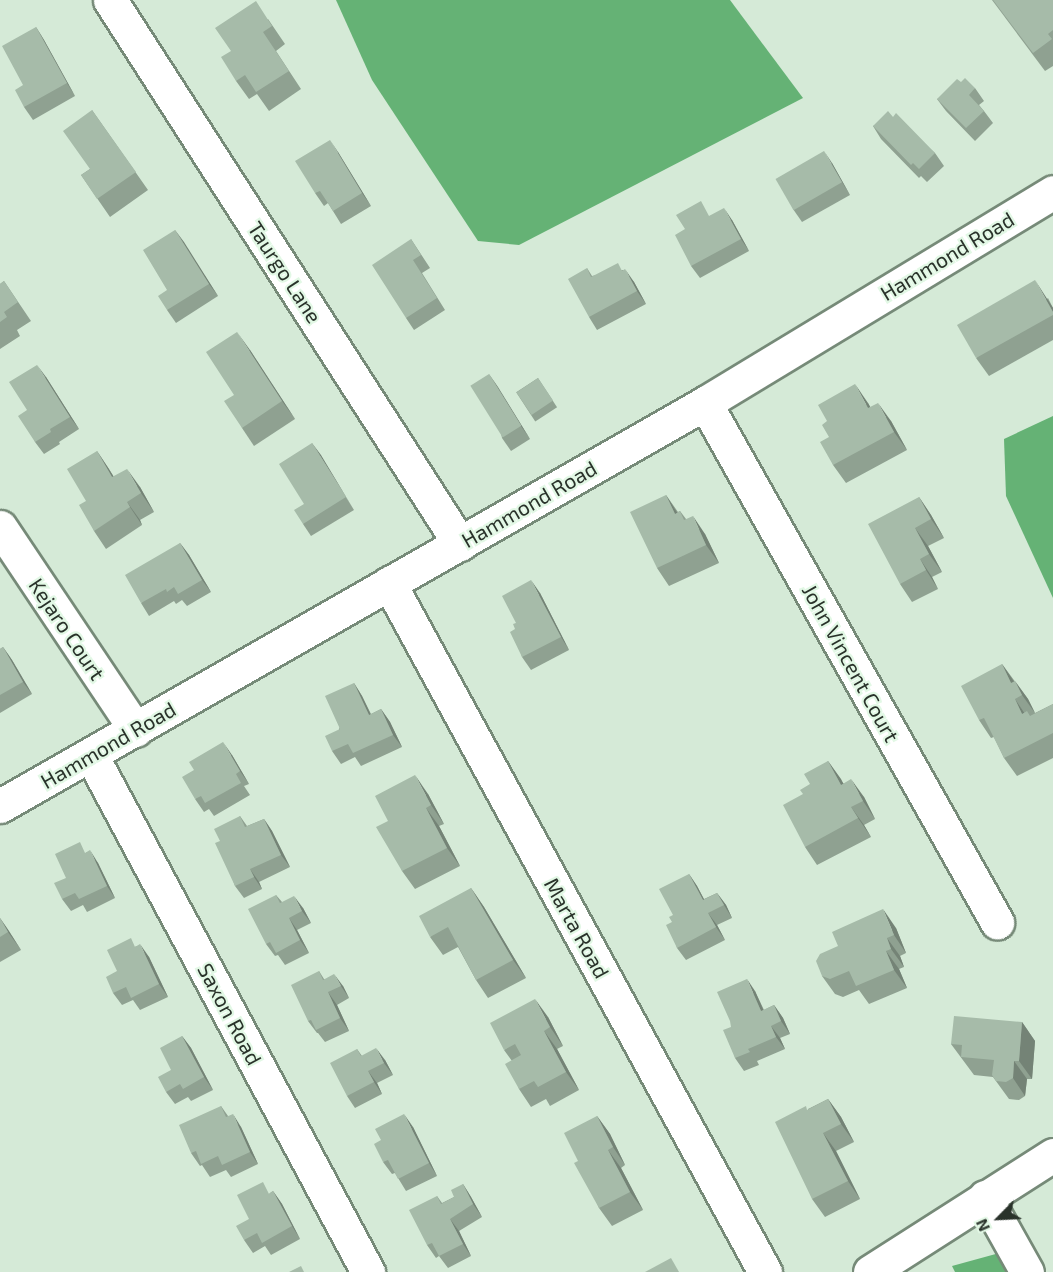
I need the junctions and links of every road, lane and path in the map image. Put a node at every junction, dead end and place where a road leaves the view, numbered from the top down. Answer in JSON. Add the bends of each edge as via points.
{"nodes":[{"id":1,"x":110,"y":0,"type":"edge"},
{"id":2,"x":1053,"y":192,"type":"edge"},
{"id":3,"x":705,"y":403,"type":"junction"},
{"id":4,"x":0,"y":527,"type":"edge"},
{"id":5,"x":460,"y":544,"type":"junction"},
{"id":6,"x":389,"y":583,"type":"junction"},
{"id":7,"x":136,"y":730,"type":"junction"},
{"id":8,"x":90,"y":755,"type":"junction"},
{"id":9,"x":0,"y":806,"type":"edge"},
{"id":10,"x":998,"y":922,"type":"dead end"},
{"id":11,"x":1053,"y":1155,"type":"edge"},
{"id":12,"x":985,"y":1197,"type":"junction"},
{"id":13,"x":368,"y":1272,"type":"edge"},
{"id":14,"x":765,"y":1272,"type":"edge"},
{"id":15,"x":870,"y":1272,"type":"edge"},
{"id":16,"x":1027,"y":1272,"type":"edge"}],
"edges":[{"from":1,"to":5,"type":"street","name":"Taurgo Lane"},
{"from":2,"to":3,"type":"street","name":"Hammond Road"},
{"from":3,"to":5,"type":"street","name":"Hammond Road"},
{"from":3,"to":10,"type":"street","name":"John Vincent Court"},
{"from":4,"to":7,"type":"street","name":"Kejaro Court"},
{"from":5,"to":6,"type":"street","name":"Hammond Road"},
{"from":6,"to":7,"type":"street","name":"Hammond Road"},
{"from":6,"to":14,"type":"street","name":"Marta Road"},
{"from":7,"to":8,"type":"street","name":"Hammond Road"},
{"from":8,"to":9,"type":"street","name":"Hammond Road"},
{"from":8,"to":13,"type":"street","name":"Saxon Road"},
{"from":11,"to":12,"type":"street"},
{"from":12,"to":15,"type":"street"},
{"from":12,"to":16,"type":"street"}]}
